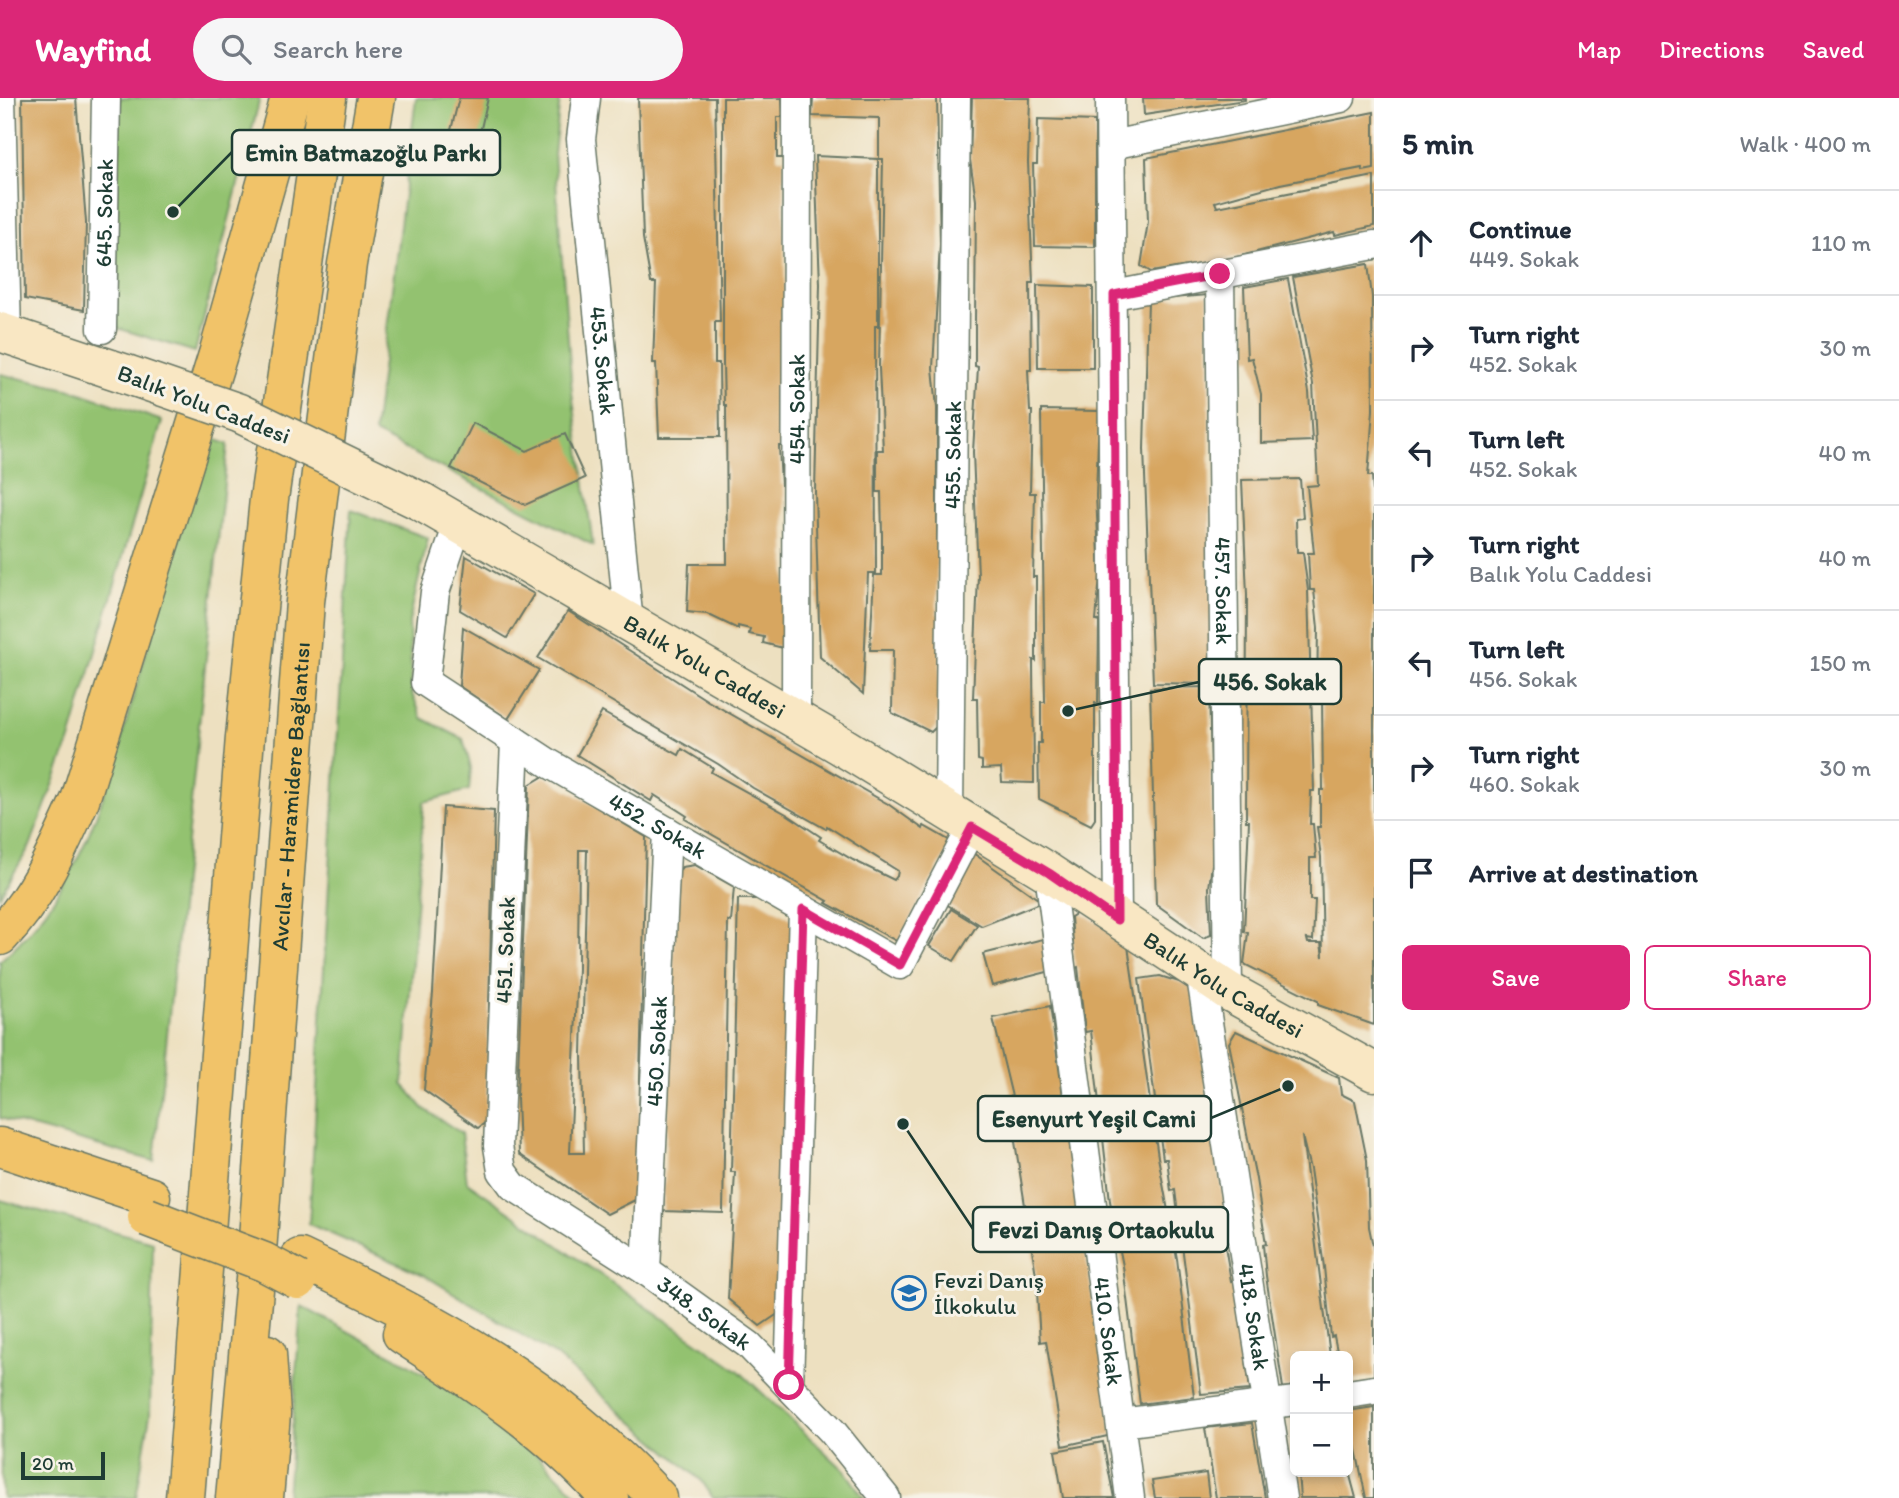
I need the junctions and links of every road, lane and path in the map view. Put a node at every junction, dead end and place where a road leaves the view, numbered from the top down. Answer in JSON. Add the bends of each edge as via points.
{"nodes":[{"id":1,"x":1,"y":98,"type":"edge"},
{"id":2,"x":106,"y":98,"type":"edge"},
{"id":3,"x":290,"y":98,"type":"edge"},
{"id":4,"x":327,"y":98,"type":"edge"},
{"id":5,"x":376,"y":98,"type":"edge"},
{"id":6,"x":586,"y":98,"type":"edge"},
{"id":7,"x":797,"y":98,"type":"edge"},
{"id":8,"x":956,"y":98,"type":"edge"},
{"id":9,"x":1110,"y":98,"type":"edge"},
{"id":10,"x":1341,"y":98,"type":"edge"},
{"id":11,"x":1111,"y":145,"type":"junction"},
{"id":12,"x":1374,"y":245,"type":"edge"},
{"id":13,"x":1220,"y":274,"type":"junction"},
{"id":14,"x":1114,"y":295,"type":"junction"},
{"id":15,"x":102,"y":329,"type":"dead end"},
{"id":16,"x":3,"y":333,"type":"edge"},
{"id":17,"x":458,"y":524,"type":"junction"},
{"id":18,"x":629,"y":624,"type":"junction"},
{"id":19,"x":796,"y":721,"type":"junction"},
{"id":20,"x":515,"y":741,"type":"junction"},
{"id":21,"x":960,"y":821,"type":"junction"},
{"id":22,"x":667,"y":831,"type":"junction"},
{"id":23,"x":1049,"y":873,"type":"junction"},
{"id":24,"x":803,"y":909,"type":"junction"},
{"id":25,"x":13,"y":914,"type":"edge"},
{"id":26,"x":1117,"y":920,"type":"junction"},
{"id":27,"x":0,"y":936,"type":"edge"},
{"id":28,"x":1214,"y":981,"type":"junction"},
{"id":29,"x":1373,"y":1080,"type":"edge"},
{"id":30,"x":0,"y":1147,"type":"edge"},
{"id":31,"x":499,"y":1160,"type":"joint"},
{"id":32,"x":0,"y":1172,"type":"edge"},
{"id":33,"x":149,"y":1207,"type":"junction"},
{"id":34,"x":299,"y":1269,"type":"junction"},
{"id":35,"x":646,"y":1271,"type":"junction"},
{"id":36,"x":255,"y":1279,"type":"junction"},
{"id":37,"x":789,"y":1385,"type":"junction"},
{"id":38,"x":1374,"y":1391,"type":"edge"},
{"id":39,"x":1353,"y":1393,"type":"edge"},
{"id":40,"x":1282,"y":1403,"type":"edge"},
{"id":41,"x":1121,"y":1423,"type":"junction"},
{"id":42,"x":185,"y":1498,"type":"edge"},
{"id":43,"x":234,"y":1498,"type":"edge"},
{"id":44,"x":264,"y":1498,"type":"edge"},
{"id":45,"x":609,"y":1498,"type":"edge"},
{"id":46,"x":658,"y":1498,"type":"edge"},
{"id":47,"x":886,"y":1498,"type":"edge"},
{"id":48,"x":1130,"y":1498,"type":"edge"},
{"id":49,"x":1282,"y":1498,"type":"edge"}],
"edges":[{"from":1,"to":16,"type":"street"},
{"from":2,"to":15,"type":"street","name":"645. Sokak"},
{"from":3,"to":25,"type":"highway","via":[[103,733],[63,838]]},
{"from":4,"to":42,"type":"highway","name":"Avcılar - Haramidere Bağlantısı","via":[[269,499],[245,737]]},
{"from":5,"to":36,"type":"highway","name":"Avcılar - Haramidere Bağlantısı","via":[[347,264],[305,602]]},
{"from":6,"to":18,"type":"street","name":"453. Sokak","via":[[581,139]]},
{"from":7,"to":19,"type":"street","name":"454. Sokak"},
{"from":8,"to":21,"type":"street","name":"455. Sokak"},
{"from":9,"to":11,"type":"street"},
{"from":10,"to":11,"type":"street"},
{"from":11,"to":14,"type":"street"},
{"from":12,"to":13,"type":"street"},
{"from":13,"to":14,"type":"street"},
{"from":13,"to":28,"type":"street","name":"457. Sokak"},
{"from":14,"to":26,"type":"street"},
{"from":16,"to":17,"type":"main road","name":"Balık Yolu Caddesi","bridge":true,"via":[[239,413]]},
{"from":17,"to":18,"type":"main road","name":"Balık Yolu Caddesi"},
{"from":17,"to":20,"type":"street","name":"452. Sokak","via":[[435,592],[425,682]]},
{"from":18,"to":19,"type":"main road","name":"Balık Yolu Caddesi"},
{"from":19,"to":21,"type":"main road","name":"Balık Yolu Caddesi"},
{"from":20,"to":22,"type":"street","name":"452. Sokak"},
{"from":20,"to":31,"type":"street","name":"451. Sokak"},
{"from":21,"to":23,"type":"main road","name":"Balık Yolu Caddesi"},
{"from":21,"to":24,"type":"street","name":"452. Sokak","via":[[900,965]]},
{"from":22,"to":24,"type":"street","name":"452. Sokak"},
{"from":22,"to":35,"type":"street","name":"450. Sokak"},
{"from":23,"to":26,"type":"main road","name":"Balık Yolu Caddesi"},
{"from":23,"to":41,"type":"street","name":"410. Sokak"},
{"from":24,"to":37,"type":"street"},
{"from":25,"to":27,"type":"highway"},
{"from":26,"to":28,"type":"main road","name":"Balık Yolu Caddesi"},
{"from":28,"to":29,"type":"main road","name":"Balık Yolu Caddesi"},
{"from":28,"to":40,"type":"street","name":"418. Sokak"},
{"from":30,"to":33,"type":"highway"},
{"from":31,"to":35,"type":"street","name":"348. Sokak","via":[[513,1186]]},
{"from":32,"to":33,"type":"highway"},
{"from":33,"to":34,"type":"highway","via":[[225,1224]]},
{"from":34,"to":45,"type":"highway","via":[[482,1386],[540,1431]]},
{"from":34,"to":46,"type":"highway","via":[[443,1329],[512,1371],[623,1461]]},
{"from":35,"to":37,"type":"street","name":"348. Sokak","via":[[749,1345]]},
{"from":36,"to":43,"type":"highway","name":"Avcılar - Haramidere Bağlantısı"},
{"from":36,"to":44,"type":"highway","via":[[270,1370]]},
{"from":37,"to":47,"type":"street","name":"348. Sokak"},
{"from":38,"to":39,"type":"street"},
{"from":40,"to":41,"type":"street"},
{"from":40,"to":49,"type":"street","name":"418. Sokak"},
{"from":41,"to":48,"type":"street","name":"410. Sokak"}]}
